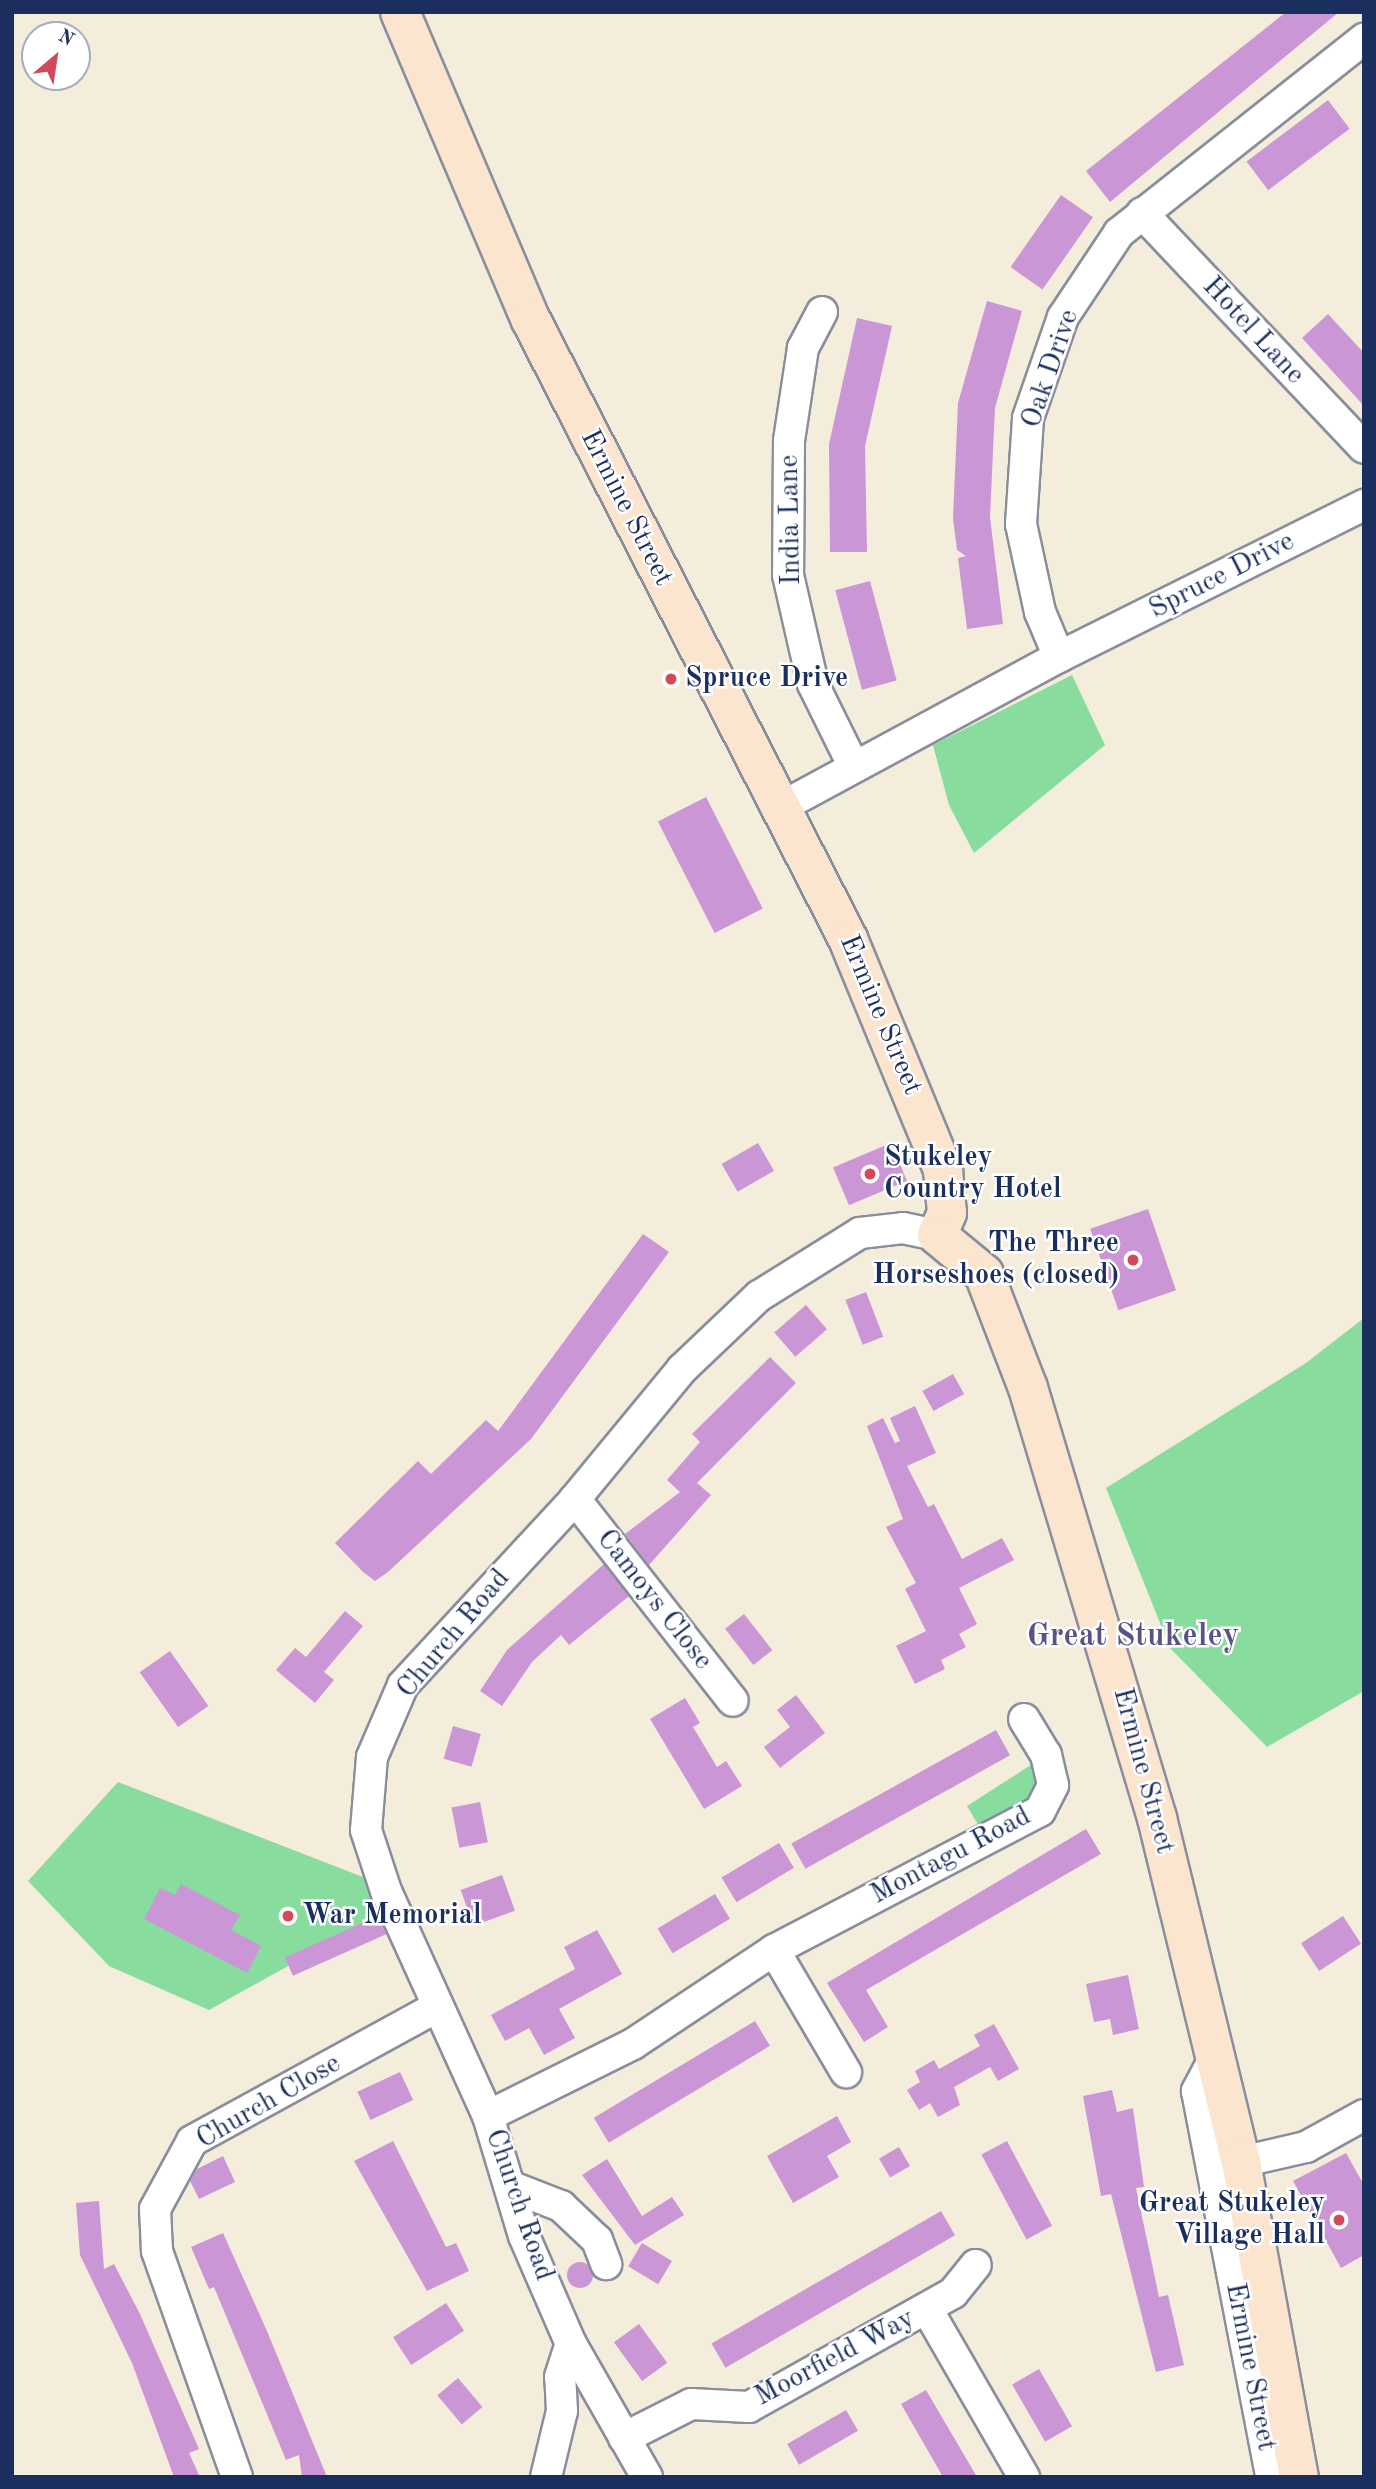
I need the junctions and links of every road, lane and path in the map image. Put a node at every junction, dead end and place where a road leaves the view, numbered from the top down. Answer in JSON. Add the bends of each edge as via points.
{"nodes":[{"id":1,"x":400,"y":12,"type":"edge"},
{"id":2,"x":1364,"y":39,"type":"edge"},
{"id":3,"x":1142,"y":213,"type":"junction"},
{"id":4,"x":822,"y":312,"type":"dead end"},
{"id":5,"x":1364,"y":448,"type":"edge"},
{"id":6,"x":1364,"y":505,"type":"edge"},
{"id":7,"x":1059,"y":657,"type":"junction"},
{"id":8,"x":853,"y":765,"type":"junction"},
{"id":9,"x":783,"y":806,"type":"junction"},
{"id":10,"x":937,"y":1235,"type":"junction"},
{"id":11,"x":575,"y":1499,"type":"junction"},
{"id":12,"x":733,"y":1701,"type":"dead end"},
{"id":13,"x":1024,"y":1719,"type":"dead end"},
{"id":14,"x":774,"y":1950,"type":"junction"},
{"id":15,"x":437,"y":2007,"type":"junction"},
{"id":16,"x":1216,"y":2055,"type":"junction"},
{"id":17,"x":846,"y":2072,"type":"dead end"},
{"id":18,"x":1364,"y":2115,"type":"edge"},
{"id":19,"x":488,"y":2116,"type":"junction"},
{"id":20,"x":1241,"y":2162,"type":"junction"},
{"id":21,"x":512,"y":2187,"type":"junction"},
{"id":22,"x":607,"y":2264,"type":"dead end"},
{"id":23,"x":976,"y":2265,"type":"dead end"},
{"id":24,"x":927,"y":2309,"type":"junction"},
{"id":25,"x":571,"y":2344,"type":"junction"},
{"id":26,"x":624,"y":2438,"type":"junction"},
{"id":27,"x":237,"y":2477,"type":"edge"},
{"id":28,"x":547,"y":2477,"type":"edge"},
{"id":29,"x":647,"y":2477,"type":"edge"},
{"id":30,"x":1024,"y":2477,"type":"edge"},
{"id":31,"x":1271,"y":2477,"type":"edge"},
{"id":32,"x":1300,"y":2477,"type":"edge"}],
"edges":[{"from":1,"to":9,"type":"street","name":"Ermine Street","via":[[531,320]]},
{"from":2,"to":3,"type":"street","name":"Oak Drive"},
{"from":3,"to":5,"type":"street","name":"Hotel Lane"},
{"from":3,"to":7,"type":"street","name":"Oak Drive","via":[[1119,233],[1063,317],[1028,418],[1021,524],[1040,612]]},
{"from":4,"to":8,"type":"street","name":"India Lane","via":[[803,348],[789,441],[788,575],[813,684]]},
{"from":6,"to":7,"type":"street","name":"Spruce Drive"},
{"from":7,"to":8,"type":"street","name":"Spruce Drive"},
{"from":8,"to":9,"type":"street","name":"Spruce Drive"},
{"from":9,"to":10,"type":"street","name":"Ermine Street","via":[[877,1002],[943,1170],[947,1213]]},
{"from":10,"to":11,"type":"street","name":"Church Road","via":[[903,1228],[860,1233],[758,1296],[682,1369]]},
{"from":10,"to":16,"type":"street","name":"Ermine Street","via":[[984,1274],[1056,1469],[1127,1708]]},
{"from":11,"to":12,"type":"street","name":"Camoys Close"},
{"from":11,"to":15,"type":"street","name":"Church Road","via":[[403,1685],[372,1757],[366,1830]]},
{"from":13,"to":14,"type":"street","name":"Montagu Road","via":[[1046,1755],[1053,1785],[1040,1811]]},
{"from":14,"to":17,"type":"street"},
{"from":14,"to":19,"type":"street","name":"Montagu Road","via":[[632,2044]]},
{"from":15,"to":19,"type":"street","name":"Church Road"},
{"from":15,"to":27,"type":"street","name":"Church Close","via":[[192,2141],[155,2209],[157,2252]]},
{"from":16,"to":20,"type":"street","name":"Ermine Street"},
{"from":16,"to":31,"type":"street","name":"Ermine Street","via":[[1197,2091]]},
{"from":18,"to":20,"type":"street","via":[[1306,2147]]},
{"from":19,"to":21,"type":"street","name":"Church Road"},
{"from":20,"to":32,"type":"street","name":"Ermine Street"},
{"from":21,"to":22,"type":"street","via":[[561,2206],[597,2240]]},
{"from":21,"to":25,"type":"street","name":"Church Road","via":[[524,2236]]},
{"from":23,"to":24,"type":"street","name":"Moorfield Way","via":[[953,2293]]},
{"from":24,"to":26,"type":"street","name":"Moorfield Way","via":[[749,2407],[691,2404]]},
{"from":24,"to":30,"type":"street","name":"Moorfield Way"},
{"from":25,"to":26,"type":"street","name":"Church Road"},
{"from":25,"to":28,"type":"street","via":[[559,2377],[562,2411]]},
{"from":26,"to":29,"type":"street","name":"Church Road"}]}
